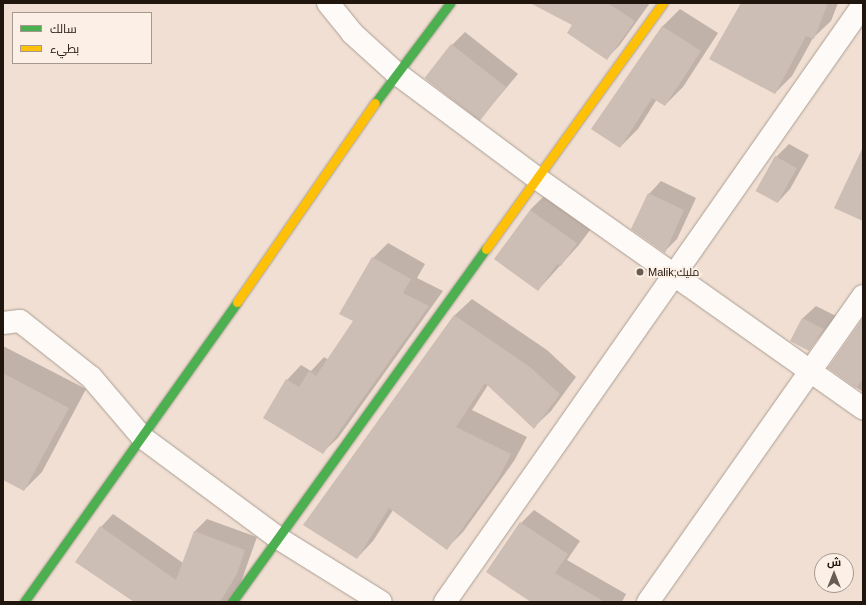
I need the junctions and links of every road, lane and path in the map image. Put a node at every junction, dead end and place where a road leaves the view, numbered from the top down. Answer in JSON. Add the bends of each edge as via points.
{"nodes":[{"id":1,"x":328,"y":3,"type":"edge"},
{"id":2,"x":450,"y":3,"type":"edge"},
{"id":3,"x":663,"y":3,"type":"edge"},
{"id":4,"x":863,"y":5,"type":"edge"},
{"id":5,"x":396,"y":73,"type":"junction"},
{"id":6,"x":538,"y":179,"type":"junction"},
{"id":7,"x":675,"y":276,"type":"junction"},
{"id":8,"x":863,"y":296,"type":"edge"},
{"id":9,"x":3,"y":323,"type":"edge"},
{"id":10,"x":810,"y":371,"type":"junction"},
{"id":11,"x":863,"y":408,"type":"edge"},
{"id":12,"x":143,"y":438,"type":"junction"},
{"id":13,"x":278,"y":538,"type":"junction"},
{"id":14,"x":24,"y":602,"type":"edge"},
{"id":15,"x":232,"y":602,"type":"edge"},
{"id":16,"x":381,"y":602,"type":"edge"},
{"id":17,"x":445,"y":602,"type":"edge"},
{"id":18,"x":648,"y":602,"type":"edge"}],
"edges":[{"from":1,"to":5,"type":"street","via":[[352,33]]},
{"from":2,"to":5,"type":"street"},
{"from":3,"to":6,"type":"street"},
{"from":4,"to":7,"type":"street"},
{"from":5,"to":6,"type":"street"},
{"from":5,"to":12,"type":"street"},
{"from":6,"to":7,"type":"street"},
{"from":6,"to":13,"type":"street"},
{"from":7,"to":10,"type":"street"},
{"from":7,"to":17,"type":"street"},
{"from":8,"to":10,"type":"street"},
{"from":9,"to":12,"type":"street","via":[[20,322],[91,377]]},
{"from":10,"to":11,"type":"street"},
{"from":10,"to":18,"type":"street"},
{"from":12,"to":13,"type":"street"},
{"from":12,"to":14,"type":"street"},
{"from":13,"to":15,"type":"street"},
{"from":13,"to":16,"type":"street"}]}
